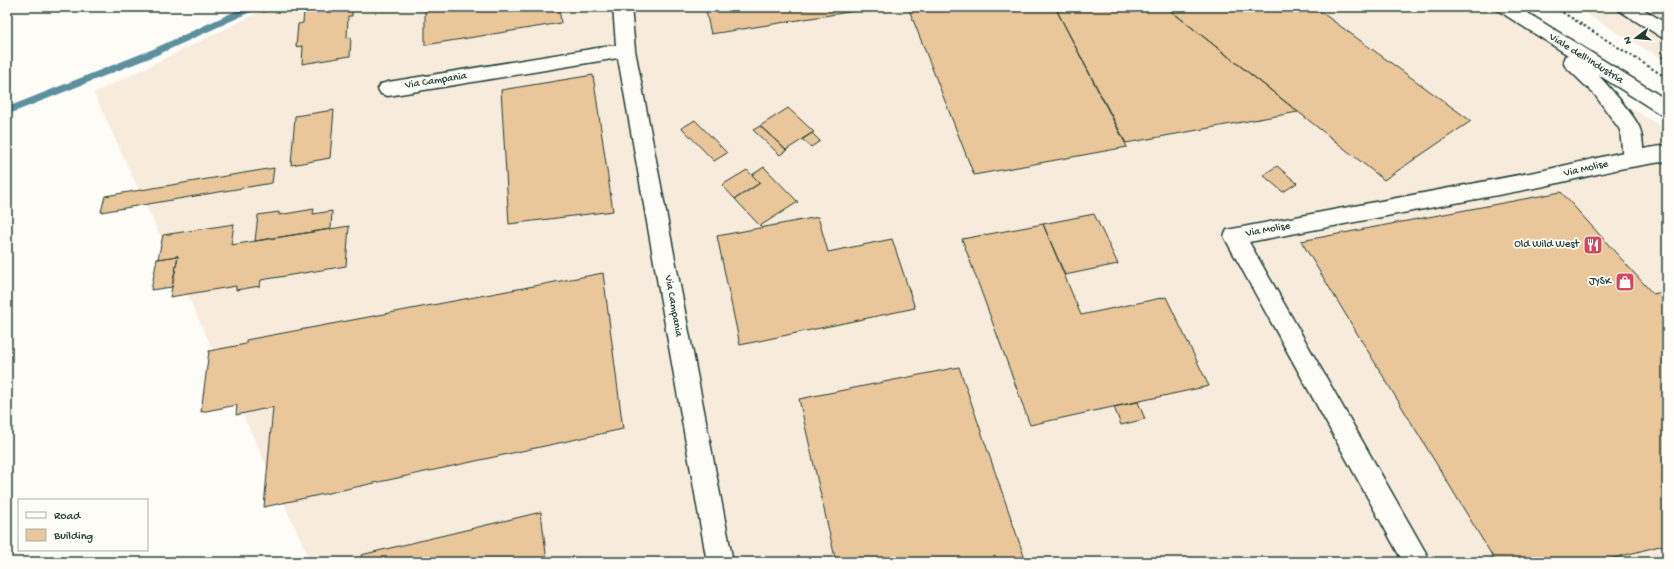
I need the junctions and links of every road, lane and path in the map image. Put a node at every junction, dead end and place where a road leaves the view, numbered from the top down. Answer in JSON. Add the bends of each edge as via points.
{"nodes":[{"id":1,"x":622,"y":7,"type":"edge"},
{"id":2,"x":1505,"y":7,"type":"edge"},
{"id":3,"x":1554,"y":7,"type":"edge"},
{"id":4,"x":1626,"y":7,"type":"edge"},
{"id":5,"x":1663,"y":24,"type":"edge"},
{"id":6,"x":1538,"y":29,"type":"junction"},
{"id":7,"x":626,"y":50,"type":"junction"},
{"id":8,"x":1667,"y":78,"type":"edge"},
{"id":9,"x":388,"y":89,"type":"dead end"},
{"id":10,"x":1667,"y":109,"type":"edge"},
{"id":11,"x":1667,"y":153,"type":"edge"},
{"id":12,"x":1633,"y":158,"type":"junction"},
{"id":13,"x":720,"y":562,"type":"edge"},
{"id":14,"x":1417,"y":562,"type":"edge"}],
"edges":[{"from":1,"to":7,"type":"street","name":"Via Campania"},
{"from":2,"to":6,"type":"street","name":"Viale dell'Industria"},
{"from":3,"to":8,"type":"path"},
{"from":4,"to":5,"type":"street"},
{"from":6,"to":10,"type":"street","name":"Viale dell'Industria"},
{"from":6,"to":12,"type":"street","via":[[1602,90],[1630,129]]},
{"from":7,"to":9,"type":"street","name":"Via Campania"},
{"from":7,"to":13,"type":"street","name":"Via Campania"},
{"from":11,"to":12,"type":"street","name":"Via Molise"},
{"from":12,"to":14,"type":"street","name":"Via Molise","via":[[1545,178],[1235,236]]}]}
